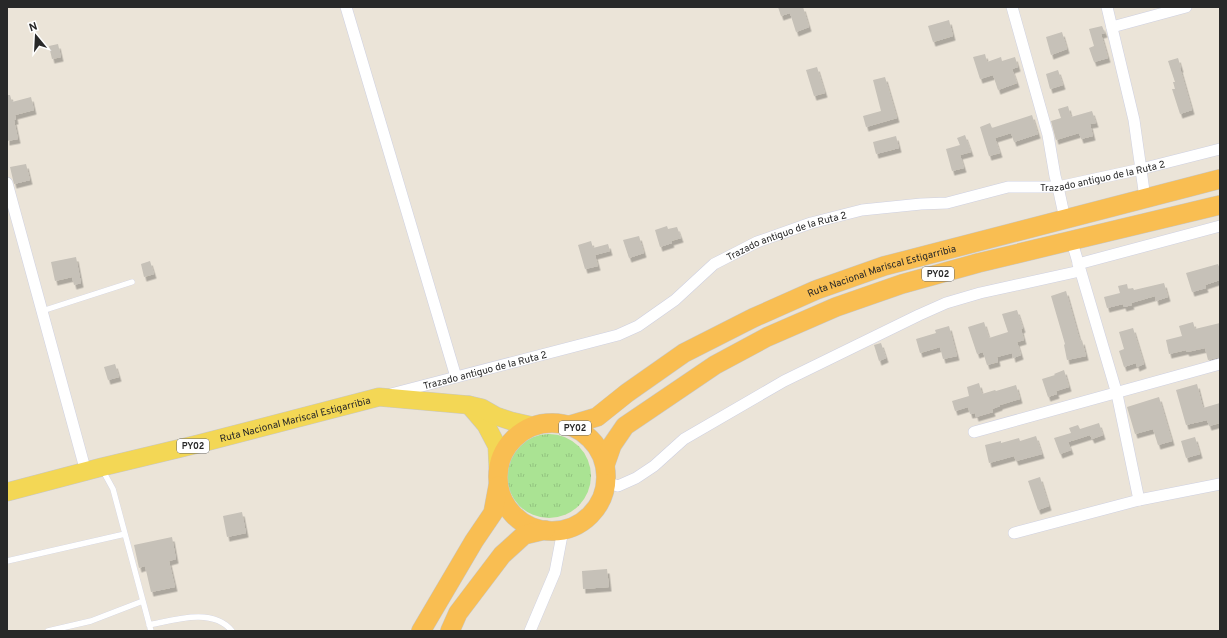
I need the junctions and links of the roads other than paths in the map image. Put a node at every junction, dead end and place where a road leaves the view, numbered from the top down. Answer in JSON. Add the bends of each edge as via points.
{"nodes":[{"id":1,"x":346,"y":7,"type":"edge"},
{"id":2,"x":1012,"y":7,"type":"edge"},
{"id":3,"x":1107,"y":7,"type":"edge"},
{"id":4,"x":1186,"y":7,"type":"edge"},
{"id":5,"x":1112,"y":26,"type":"junction"},
{"id":6,"x":1220,"y":149,"type":"edge"},
{"id":7,"x":1141,"y":169,"type":"junction"},
{"id":8,"x":1220,"y":179,"type":"edge"},
{"id":9,"x":7,"y":183,"type":"edge"},
{"id":10,"x":1058,"y":187,"type":"junction"},
{"id":11,"x":1145,"y":198,"type":"junction"},
{"id":12,"x":1220,"y":205,"type":"edge"},
{"id":13,"x":1065,"y":219,"type":"junction"},
{"id":14,"x":1220,"y":226,"type":"edge"},
{"id":15,"x":1072,"y":242,"type":"junction"},
{"id":16,"x":1079,"y":267,"type":"junction"},
{"id":17,"x":132,"y":282,"type":"dead end"},
{"id":18,"x":42,"y":310,"type":"junction"},
{"id":19,"x":1220,"y":364,"type":"edge"},
{"id":20,"x":456,"y":377,"type":"junction"},
{"id":21,"x":1117,"y":394,"type":"junction"},
{"id":22,"x":379,"y":397,"type":"junction"},
{"id":23,"x":469,"y":405,"type":"junction"},
{"id":24,"x":570,"y":425,"type":"junction"},
{"id":25,"x":533,"y":426,"type":"junction"},
{"id":26,"x":974,"y":432,"type":"dead end"},
{"id":27,"x":94,"y":470,"type":"junction"},
{"id":28,"x":605,"y":473,"type":"junction"},
{"id":29,"x":498,"y":476,"type":"junction"},
{"id":30,"x":1220,"y":484,"type":"edge"},
{"id":31,"x":7,"y":492,"type":"edge"},
{"id":32,"x":1139,"y":500,"type":"junction"},
{"id":33,"x":554,"y":530,"type":"junction"},
{"id":34,"x":1014,"y":533,"type":"dead end"},
{"id":35,"x":125,"y":534,"type":"junction"},
{"id":36,"x":7,"y":561,"type":"edge"},
{"id":37,"x":143,"y":601,"type":"junction"},
{"id":38,"x":149,"y":625,"type":"junction"},
{"id":39,"x":48,"y":631,"type":"edge"},
{"id":40,"x":151,"y":631,"type":"edge"},
{"id":41,"x":232,"y":631,"type":"edge"},
{"id":42,"x":421,"y":631,"type":"edge"},
{"id":43,"x":450,"y":631,"type":"edge"},
{"id":44,"x":530,"y":631,"type":"edge"}],
"edges":[{"from":1,"to":20,"type":"street"},
{"from":2,"to":10,"type":"street","via":[[1048,135]]},
{"from":3,"to":5,"type":"street"},
{"from":4,"to":5,"type":"street"},
{"from":5,"to":7,"type":"street","via":[[1134,120]]},
{"from":6,"to":7,"type":"street","name":"Trazado antiguo de la Ruta 2"},
{"from":7,"to":10,"type":"street","name":"Trazado antiguo de la Ruta 2"},
{"from":7,"to":11,"type":"street"},
{"from":8,"to":11,"type":"highway","name":"Ruta Nacional Mariscal Estigarribia","number":"PY02"},
{"from":9,"to":18,"type":"street"},
{"from":10,"to":13,"type":"street"},
{"from":10,"to":20,"type":"street","name":"Trazado antiguo de la Ruta 2","via":[[1008,187],[947,203],[862,210],[811,223],[757,242],[714,264],[675,300],[638,326],[618,335]]},
{"from":11,"to":13,"type":"highway","name":"Ruta Nacional Mariscal Estigarribia","number":"PY02"},
{"from":12,"to":15,"type":"highway","name":"Ruta Nacional Mariscal Estigarribia","number":"PY02"},
{"from":13,"to":24,"type":"highway","name":"Ruta Nacional Mariscal Estigarribia","number":"PY02","via":[[884,266],[816,290],[684,353],[597,417]]},
{"from":14,"to":16,"type":"street"},
{"from":15,"to":16,"type":"street"},
{"from":15,"to":28,"type":"highway","name":"Ruta Nacional Mariscal Estigarribia","number":"PY02","via":[[978,263],[902,284],[836,307],[767,337],[715,365],[625,426],[612,445]]},
{"from":16,"to":21,"type":"street"},
{"from":16,"to":28,"type":"street","via":[[946,303],[784,380],[684,439],[654,466],[636,478],[618,486]]},
{"from":17,"to":18,"type":"lane"},
{"from":18,"to":27,"type":"street"},
{"from":19,"to":21,"type":"street"},
{"from":20,"to":22,"type":"street","name":"Trazado antiguo de la Ruta 2"},
{"from":21,"to":26,"type":"street"},
{"from":21,"to":32,"type":"street"},
{"from":22,"to":23,"type":"main road","name":"Ruta Nacional Mariscal Estigarribia","number":"PY02"},
{"from":22,"to":27,"type":"main road","name":"Ruta Nacional Mariscal Estigarribia","number":"PY02"},
{"from":23,"to":25,"type":"main road","name":"Ruta Nacional Mariscal Estigarribia","number":"PY02","via":[[511,421]]},
{"from":23,"to":29,"type":"main road","number":"PY02","via":[[486,425],[497,446]]},
{"from":24,"to":25,"type":"highway","number":"PY02","via":[[552,422]]},
{"from":24,"to":28,"type":"highway","number":"PY02","via":[[586,434],[598,448]]},
{"from":25,"to":29,"type":"highway","number":"PY02","via":[[517,435],[505,449]]},
{"from":27,"to":31,"type":"main road","name":"Ruta Nacional Mariscal Estigarribia","number":"PY02"},
{"from":27,"to":35,"type":"lane","via":[[113,489]]},
{"from":28,"to":33,"type":"highway","number":"PY02","via":[[602,498],[592,513],[579,524]]},
{"from":29,"to":33,"type":"highway","number":"PY02","via":[[503,502],[514,516],[528,526]]},
{"from":29,"to":42,"type":"highway","number":"PY02","via":[[493,513]]},
{"from":30,"to":32,"type":"street"},
{"from":32,"to":34,"type":"street"},
{"from":33,"to":43,"type":"highway","number":"PY02","via":[[524,535],[502,555],[458,613]]},
{"from":33,"to":44,"type":"street","via":[[555,572]]},
{"from":35,"to":36,"type":"lane"},
{"from":35,"to":37,"type":"lane"},
{"from":37,"to":38,"type":"lane"},
{"from":37,"to":39,"type":"lane","via":[[91,621]]},
{"from":38,"to":40,"type":"lane"},
{"from":38,"to":41,"type":"lane","via":[[192,616],[219,621]]}]}
